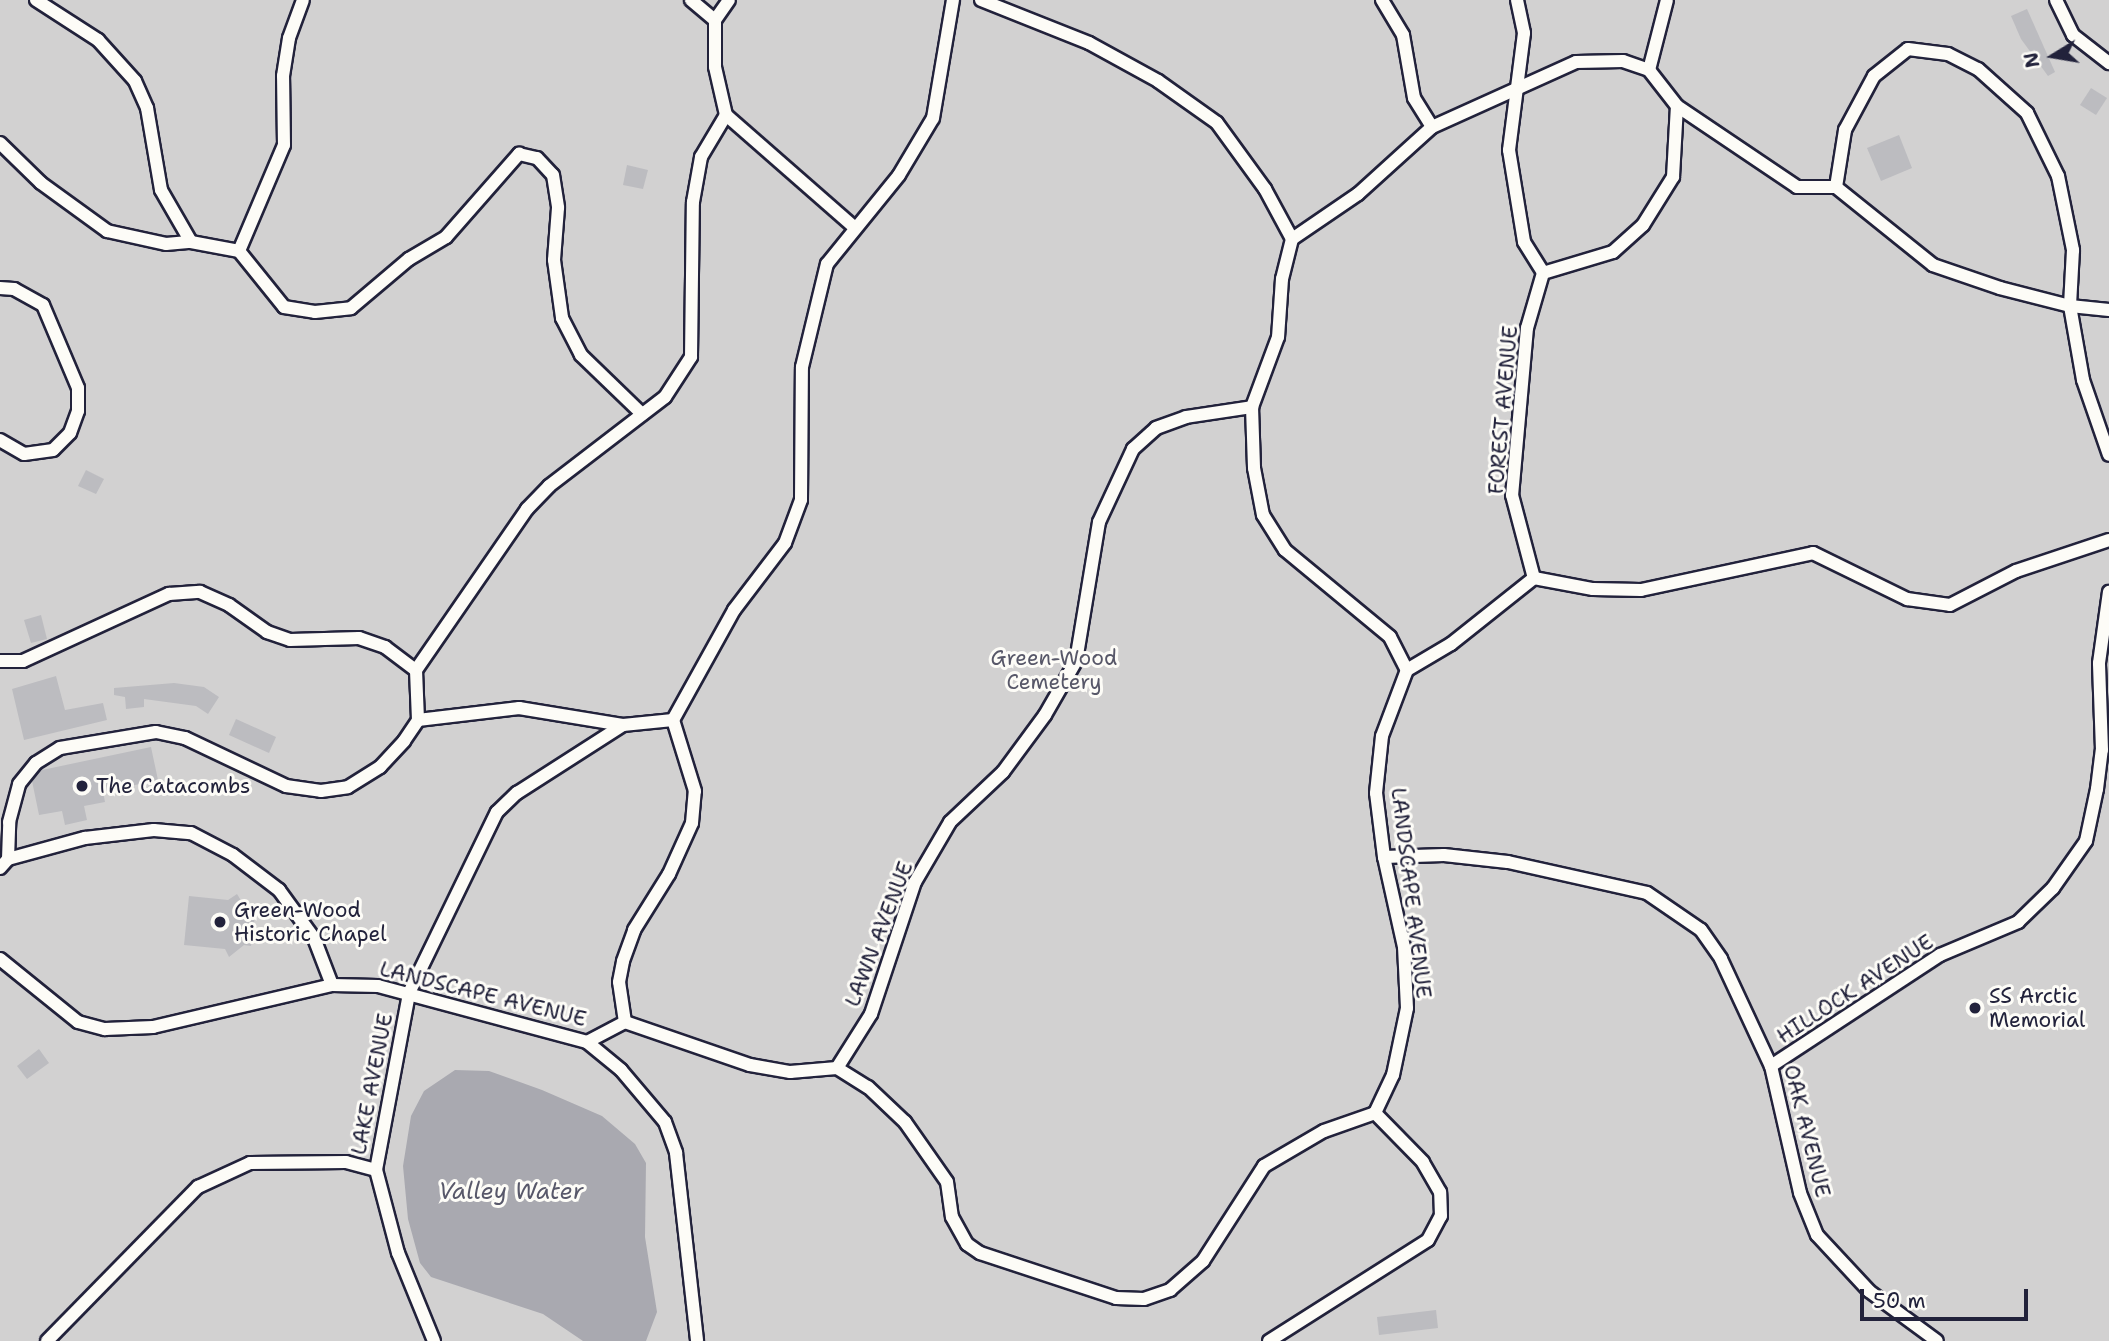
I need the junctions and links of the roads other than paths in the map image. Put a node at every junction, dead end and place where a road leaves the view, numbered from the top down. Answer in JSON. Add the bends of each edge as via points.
{"nodes":[{"id":1,"x":36,"y":0,"type":"edge"},
{"id":2,"x":303,"y":0,"type":"edge"},
{"id":3,"x":691,"y":0,"type":"edge"},
{"id":4,"x":729,"y":0,"type":"edge"},
{"id":5,"x":953,"y":0,"type":"edge"},
{"id":6,"x":981,"y":0,"type":"edge"},
{"id":7,"x":1382,"y":0,"type":"edge"},
{"id":8,"x":1517,"y":0,"type":"edge"},
{"id":9,"x":1667,"y":0,"type":"edge"},
{"id":10,"x":2056,"y":0,"type":"edge"},
{"id":11,"x":715,"y":20,"type":"junction"},
{"id":12,"x":2109,"y":63,"type":"edge"},
{"id":13,"x":1649,"y":70,"type":"junction"},
{"id":14,"x":1518,"y":89,"type":"junction"},
{"id":15,"x":1678,"y":106,"type":"junction"},
{"id":16,"x":726,"y":115,"type":"junction"},
{"id":17,"x":1432,"y":127,"type":"junction"},
{"id":18,"x":0,"y":143,"type":"edge"},
{"id":19,"x":1836,"y":187,"type":"junction"},
{"id":20,"x":853,"y":226,"type":"junction"},
{"id":21,"x":1292,"y":239,"type":"junction"},
{"id":22,"x":191,"y":242,"type":"junction"},
{"id":23,"x":239,"y":251,"type":"junction"},
{"id":24,"x":1543,"y":272,"type":"junction"},
{"id":25,"x":0,"y":288,"type":"edge"},
{"id":26,"x":2070,"y":306,"type":"junction"},
{"id":27,"x":2109,"y":310,"type":"edge"},
{"id":28,"x":1252,"y":407,"type":"junction"},
{"id":29,"x":642,"y":414,"type":"junction"},
{"id":30,"x":0,"y":440,"type":"edge"},
{"id":31,"x":2109,"y":455,"type":"edge"},
{"id":32,"x":2109,"y":540,"type":"edge"},
{"id":33,"x":1534,"y":578,"type":"junction"},
{"id":34,"x":2109,"y":592,"type":"edge"},
{"id":35,"x":0,"y":661,"type":"edge"},
{"id":36,"x":416,"y":670,"type":"junction"},
{"id":37,"x":1407,"y":670,"type":"junction"},
{"id":38,"x":418,"y":720,"type":"junction"},
{"id":39,"x":673,"y":720,"type":"junction"},
{"id":40,"x":623,"y":725,"type":"junction"},
{"id":41,"x":1384,"y":857,"type":"junction"},
{"id":42,"x":4,"y":863,"type":"edge"},
{"id":43,"x":0,"y":959,"type":"edge"},
{"id":44,"x":332,"y":985,"type":"junction"},
{"id":45,"x":409,"y":993,"type":"junction"},
{"id":46,"x":625,"y":1022,"type":"junction"},
{"id":47,"x":587,"y":1042,"type":"junction"},
{"id":48,"x":1772,"y":1066,"type":"junction"},
{"id":49,"x":837,"y":1068,"type":"junction"},
{"id":50,"x":1375,"y":1113,"type":"junction"},
{"id":51,"x":376,"y":1170,"type":"junction"},
{"id":52,"x":47,"y":1341,"type":"edge"},
{"id":53,"x":433,"y":1341,"type":"edge"},
{"id":54,"x":697,"y":1341,"type":"edge"},
{"id":55,"x":1269,"y":1341,"type":"edge"},
{"id":56,"x":1937,"y":1341,"type":"edge"}],
"edges":[{"from":1,"to":22,"type":"lane","via":[[98,40],[135,81],[147,108],[154,170]]},
{"from":2,"to":23,"type":"lane","via":[[289,38],[283,76],[284,145]]},
{"from":3,"to":11,"type":"lane"},
{"from":4,"to":11,"type":"lane"},
{"from":5,"to":20,"type":"lane","via":[[933,118],[899,175]]},
{"from":6,"to":21,"type":"lane","via":[[1089,43],[1158,81],[1217,123],[1265,189]]},
{"from":7,"to":17,"type":"lane","via":[[1403,35],[1414,98]]},
{"from":8,"to":14,"type":"lane","via":[[1524,33]]},
{"from":9,"to":13,"type":"lane"},
{"from":10,"to":12,"type":"lane","via":[[2073,35]]},
{"from":11,"to":16,"type":"lane","via":[[715,67]]},
{"from":13,"to":14,"type":"lane","via":[[1623,61],[1576,62]]},
{"from":13,"to":15,"type":"lane"},
{"from":14,"to":17,"type":"lane"},
{"from":14,"to":24,"type":"lane","via":[[1509,150],[1524,242]]},
{"from":15,"to":19,"type":"lane","via":[[1797,187]]},
{"from":15,"to":24,"type":"lane","via":[[1673,177],[1643,225],[1613,252]]},
{"from":16,"to":20,"type":"lane"},
{"from":16,"to":29,"type":"lane","via":[[701,157],[694,202],[691,357],[665,397]]},
{"from":17,"to":21,"type":"lane","via":[[1358,194]]},
{"from":18,"to":22,"type":"lane","via":[[41,183],[107,231],[166,244]]},
{"from":19,"to":26,"type":"lane","via":[[1933,265]]},
{"from":19,"to":26,"type":"lane","via":[[1846,130],[1874,76],[1908,49],[1948,54],[1968,64],[2027,113],[2058,177],[2073,250]]},
{"from":20,"to":39,"type":"lane","via":[[827,264],[809,321],[802,367],[801,500],[785,544],[734,610]]},
{"from":21,"to":28,"type":"lane","via":[[1282,279],[1278,337]]},
{"from":22,"to":23,"type":"lane"},
{"from":23,"to":29,"type":"lane","via":[[284,307],[314,312],[351,308],[408,259],[446,237],[519,154],[537,158],[553,176],[558,208],[554,260],[562,318],[582,355]]},
{"from":24,"to":33,"type":"lane","name":"FOREST AVENUE","via":[[1527,328],[1512,495]]},
{"from":25,"to":30,"type":"lane","via":[[14,289],[43,305],[78,388],[78,411],[70,433],[52,450],[24,454]]},
{"from":26,"to":27,"type":"lane"},
{"from":26,"to":31,"type":"lane","via":[[2083,380]]},
{"from":28,"to":37,"type":"lane","via":[[1254,468],[1263,516],[1285,550],[1390,637]]},
{"from":28,"to":49,"type":"lane","name":"LAWN AVENUE","via":[[1186,417],[1156,428],[1133,449],[1099,522],[1076,661],[1045,715],[1003,772],[950,822],[915,882],[871,1014]]},
{"from":29,"to":36,"type":"lane","via":[[549,486],[527,509]]},
{"from":32,"to":33,"type":"lane","via":[[2016,571],[1950,604],[1907,599],[1813,554],[1641,590],[1593,589]]},
{"from":33,"to":37,"type":"lane","via":[[1451,644]]},
{"from":34,"to":48,"type":"lane","name":"HILLOCK AVENUE","via":[[2099,663],[2102,750],[2098,789],[2086,841],[2053,888],[2018,922],[1940,955]]},
{"from":35,"to":36,"type":"lane","via":[[23,661],[169,594],[200,592],[290,640],[359,638],[385,647]]},
{"from":36,"to":38,"type":"lane"},
{"from":37,"to":41,"type":"lane","name":"LANDSCAPE AVENUE","via":[[1382,736],[1376,793]]},
{"from":38,"to":40,"type":"lane","via":[[519,708]]},
{"from":38,"to":42,"type":"lane","via":[[380,767],[348,787],[321,791],[286,786],[186,738],[156,733],[60,748],[36,763],[19,784]]},
{"from":39,"to":40,"type":"lane"},
{"from":39,"to":46,"type":"lane","via":[[695,791],[692,823],[669,874],[634,930],[623,961],[619,982]]},
{"from":40,"to":45,"type":"lane","name":"LAKE AVENUE","via":[[517,793],[497,812]]},
{"from":41,"to":48,"type":"lane","name":"OAK AVENUE","via":[[1444,855],[1508,862],[1647,893],[1700,930],[1721,959]]},
{"from":41,"to":50,"type":"lane","name":"LANDSCAPE AVENUE","via":[[1404,947],[1408,1010],[1393,1075]]},
{"from":42,"to":44,"type":"lane","via":[[122,832],[191,833],[233,855],[279,890],[314,939]]},
{"from":43,"to":44,"type":"lane","name":"LANDSCAPE AVENUE","via":[[78,1022],[105,1029],[153,1027]]},
{"from":44,"to":45,"type":"lane","name":"LANDSCAPE AVENUE","via":[[378,986]]},
{"from":45,"to":47,"type":"lane","name":"LANDSCAPE AVENUE"},
{"from":45,"to":51,"type":"lane","name":"LAKE AVENUE"},
{"from":46,"to":47,"type":"lane","name":"LANDSCAPE AVENUE"},
{"from":46,"to":49,"type":"lane","via":[[750,1065],[790,1072]]},
{"from":47,"to":54,"type":"lane","via":[[621,1069],[665,1122],[676,1153]]},
{"from":48,"to":56,"type":"lane","name":"OAK AVENUE","via":[[1800,1193],[1817,1235],[1869,1291]]},
{"from":49,"to":50,"type":"lane","via":[[868,1087],[905,1122],[947,1182],[952,1217],[967,1244],[980,1253],[1116,1298],[1144,1299],[1170,1290],[1203,1261],[1265,1166],[1324,1131]]},
{"from":50,"to":55,"type":"lane","via":[[1423,1162],[1440,1192],[1441,1216],[1428,1240]]},
{"from":51,"to":52,"type":"lane","via":[[346,1162],[250,1163],[198,1187]]},
{"from":51,"to":53,"type":"lane","name":"LAKE AVENUE","via":[[398,1253]]}]}
